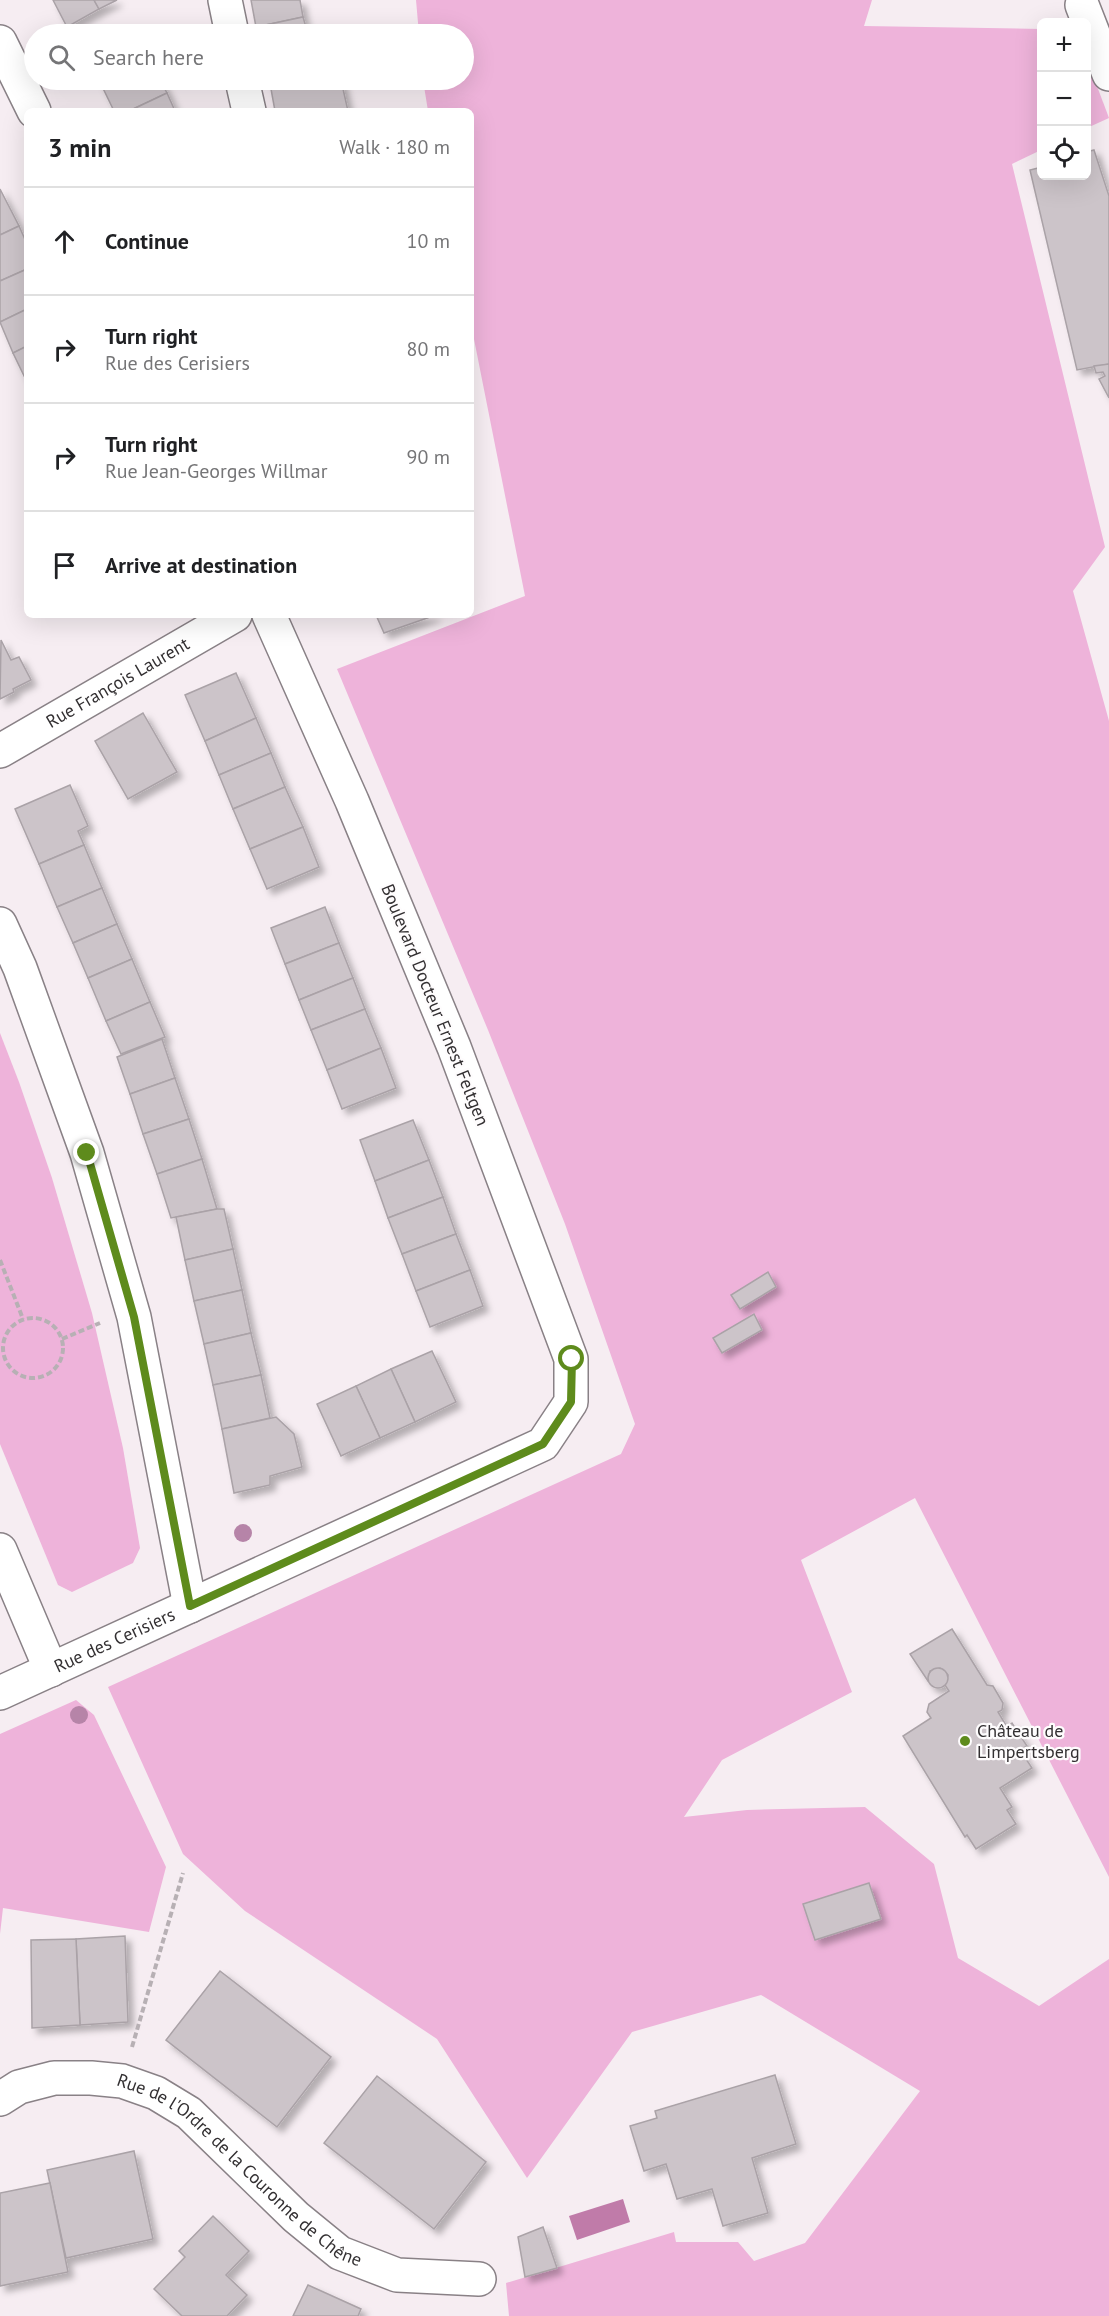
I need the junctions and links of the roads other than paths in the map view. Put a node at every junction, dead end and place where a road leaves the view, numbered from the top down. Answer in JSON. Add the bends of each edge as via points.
{"nodes":[{"id":1,"x":225,"y":0,"type":"edge"},
{"id":2,"x":1082,"y":5,"type":"dead end"},
{"id":3,"x":230,"y":24,"type":"edge"},
{"id":4,"x":0,"y":42,"type":"edge"},
{"id":5,"x":1109,"y":74,"type":"edge"},
{"id":6,"x":244,"y":90,"type":"edge"},
{"id":7,"x":33,"y":108,"type":"edge"},
{"id":8,"x":248,"y":108,"type":"edge"},
{"id":9,"x":230,"y":618,"type":"edge"},
{"id":10,"x":270,"y":618,"type":"edge"},
{"id":11,"x":0,"y":751,"type":"edge"},
{"id":12,"x":0,"y":924,"type":"edge"},
{"id":13,"x":571,"y":1402,"type":"joint"},
{"id":14,"x":0,"y":1550,"type":"edge"},
{"id":15,"x":190,"y":1606,"type":"junction"},
{"id":16,"x":51,"y":1670,"type":"junction"},
{"id":17,"x":0,"y":1693,"type":"edge"},
{"id":18,"x":0,"y":2099,"type":"edge"},
{"id":19,"x":479,"y":2279,"type":"dead end"}],
"edges":[{"from":1,"to":3,"type":"street"},
{"from":2,"to":5,"type":"street"},
{"from":4,"to":7,"type":"street"},
{"from":6,"to":8,"type":"street"},
{"from":9,"to":11,"type":"street","name":"Rue François Laurent"},
{"from":10,"to":13,"type":"street","name":"Boulevard Docteur Ernest Feltgen","via":[[352,801],[454,1047],[572,1359]]},
{"from":12,"to":15,"type":"street","via":[[84,1143],[134,1317]]},
{"from":13,"to":15,"type":"street","name":"Rue des Cerisiers","via":[[543,1444]]},
{"from":14,"to":16,"type":"street"},
{"from":15,"to":16,"type":"street","name":"Rue des Cerisiers"},
{"from":16,"to":17,"type":"street","name":"Rue des Cerisiers"},
{"from":18,"to":19,"type":"street","name":"Rue de l'Ordre de la Couronne de Chêne","via":[[19,2087],[54,2078],[122,2081],[156,2093],[189,2112],[296,2217],[340,2253],[397,2275]]}]}
